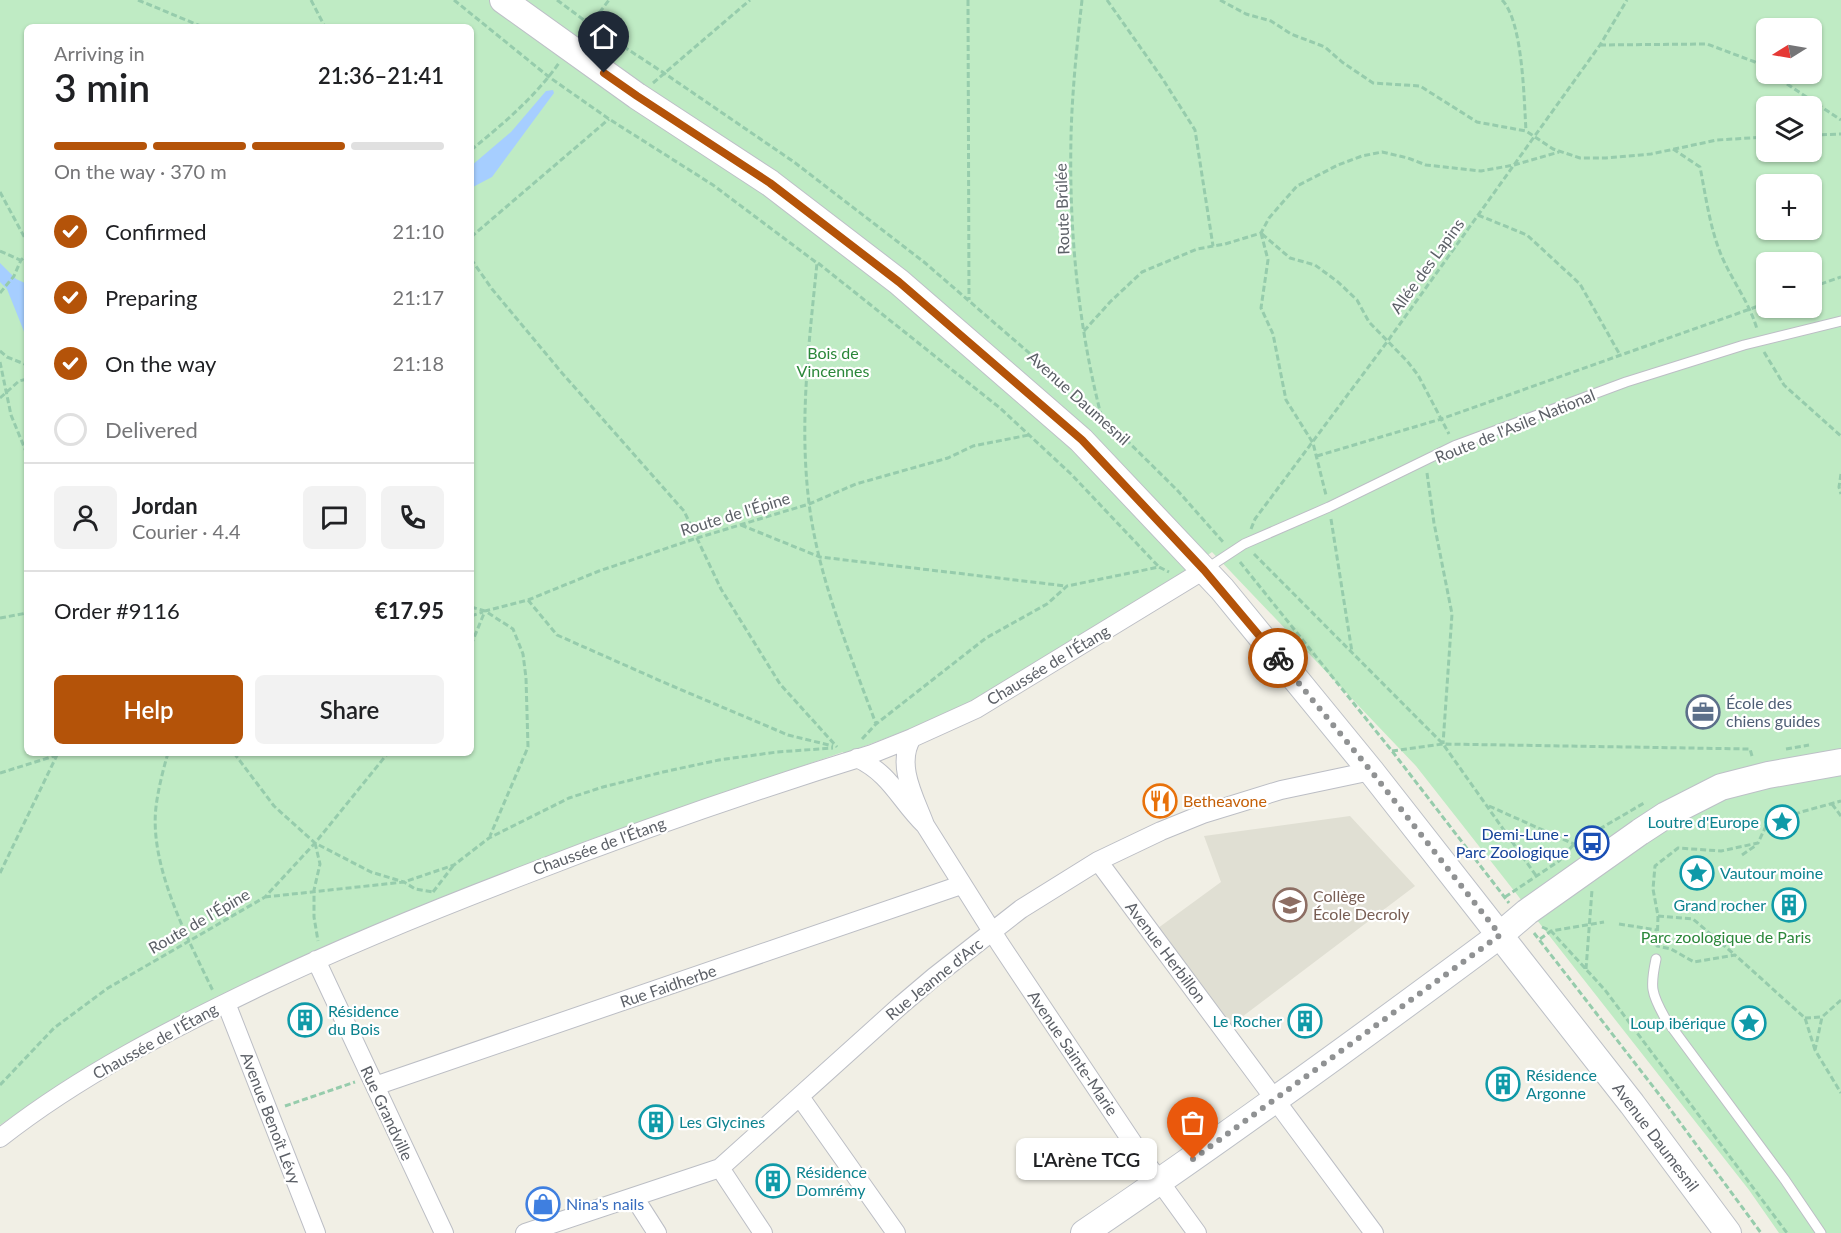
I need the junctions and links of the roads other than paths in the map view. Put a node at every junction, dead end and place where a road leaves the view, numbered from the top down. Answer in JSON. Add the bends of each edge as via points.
{"nodes":[{"id":1,"x":503,"y":0,"type":"edge"},
{"id":2,"x":1841,"y":321,"type":"edge"},
{"id":3,"x":1204,"y":570,"type":"junction"},
{"id":4,"x":912,"y":738,"type":"junction"},
{"id":5,"x":854,"y":749,"type":"junction"},
{"id":6,"x":1841,"y":762,"type":"edge"},
{"id":7,"x":1371,"y":771,"type":"junction"},
{"id":8,"x":925,"y":825,"type":"junction"},
{"id":9,"x":1098,"y":861,"type":"junction"},
{"id":10,"x":962,"y":885,"type":"junction"},
{"id":11,"x":992,"y":932,"type":"junction"},
{"id":12,"x":1500,"y":935,"type":"junction"},
{"id":13,"x":318,"y":952,"type":"junction"},
{"id":14,"x":1656,"y":959,"type":"dead end"},
{"id":15,"x":221,"y":999,"type":"junction"},
{"id":16,"x":367,"y":1083,"type":"junction"},
{"id":17,"x":800,"y":1097,"type":"junction"},
{"id":18,"x":1276,"y":1100,"type":"junction"},
{"id":19,"x":0,"y":1138,"type":"edge"},
{"id":20,"x":720,"y":1168,"type":"junction"},
{"id":21,"x":1161,"y":1182,"type":"junction"},
{"id":22,"x":634,"y":1197,"type":"junction"},
{"id":23,"x":316,"y":1233,"type":"edge"},
{"id":24,"x":444,"y":1233,"type":"edge"},
{"id":25,"x":525,"y":1233,"type":"edge"},
{"id":26,"x":657,"y":1233,"type":"edge"},
{"id":27,"x":763,"y":1233,"type":"edge"},
{"id":28,"x":896,"y":1233,"type":"edge"},
{"id":29,"x":1084,"y":1233,"type":"edge"},
{"id":30,"x":1197,"y":1233,"type":"edge"},
{"id":31,"x":1374,"y":1233,"type":"edge"},
{"id":32,"x":1728,"y":1233,"type":"edge"},
{"id":33,"x":1821,"y":1233,"type":"edge"}],
"edges":[{"from":1,"to":3,"type":"street","name":"Avenue Daumesnil","via":[[637,96],[770,183],[899,282],[1082,440]]},
{"from":2,"to":3,"type":"lane","name":"Route de l'Asile National","via":[[1626,382],[1454,446],[1244,544]]},
{"from":3,"to":4,"type":"street","name":"Chaussée de l'Étang","via":[[986,703]]},
{"from":3,"to":7,"type":"street","name":"Avenue Daumesnil"},
{"from":4,"to":5,"type":"street","name":"Chaussée de l'Étang"},
{"from":4,"to":8,"type":"street","via":[[906,751],[907,769]]},
{"from":5,"to":8,"type":"street","via":[[881,772]]},
{"from":5,"to":13,"type":"street","name":"Chaussée de l'Étang","via":[[654,826],[439,898]]},
{"from":6,"to":12,"type":"street","via":[[1721,787],[1666,815]]},
{"from":7,"to":9,"type":"street","name":"Rue Jeanne d'Arc","via":[[1281,790],[1222,808]]},
{"from":7,"to":12,"type":"street","name":"Avenue Daumesnil"},
{"from":8,"to":10,"type":"street","name":"Avenue Sainte-Marie"},
{"from":9,"to":11,"type":"street","name":"Rue Jeanne d'Arc"},
{"from":9,"to":18,"type":"street","name":"Avenue Herbillon"},
{"from":10,"to":11,"type":"street","name":"Avenue Sainte-Marie"},
{"from":10,"to":16,"type":"street","name":"Rue Faidherbe"},
{"from":11,"to":17,"type":"street","name":"Rue Jeanne d'Arc","via":[[901,1005]]},
{"from":11,"to":21,"type":"street","name":"Avenue Sainte-Marie"},
{"from":12,"to":18,"type":"street"},
{"from":12,"to":32,"type":"street","name":"Avenue Daumesnil"},
{"from":13,"to":15,"type":"street","name":"Chaussée de l'Étang"},
{"from":13,"to":16,"type":"street","name":"Rue Grandville"},
{"from":14,"to":33,"type":"lane","via":[[1653,993],[1665,1018]]},
{"from":15,"to":19,"type":"street","name":"Chaussée de l'Étang","via":[[60,1095]]},
{"from":15,"to":23,"type":"street","name":"Avenue Benoît Lévy"},
{"from":16,"to":24,"type":"street","name":"Rue Grandville"},
{"from":17,"to":20,"type":"street","name":"Rue Jeanne d'Arc"},
{"from":17,"to":28,"type":"street"},
{"from":18,"to":21,"type":"street"},
{"from":18,"to":31,"type":"street","name":"Avenue Herbillon"},
{"from":20,"to":22,"type":"street","name":"Rue Jeanne d'Arc"},
{"from":20,"to":27,"type":"street"},
{"from":21,"to":29,"type":"street"},
{"from":21,"to":30,"type":"street","name":"Avenue Sainte-Marie"},
{"from":22,"to":25,"type":"street","name":"Rue Jeanne d'Arc"},
{"from":22,"to":26,"type":"street"}]}
